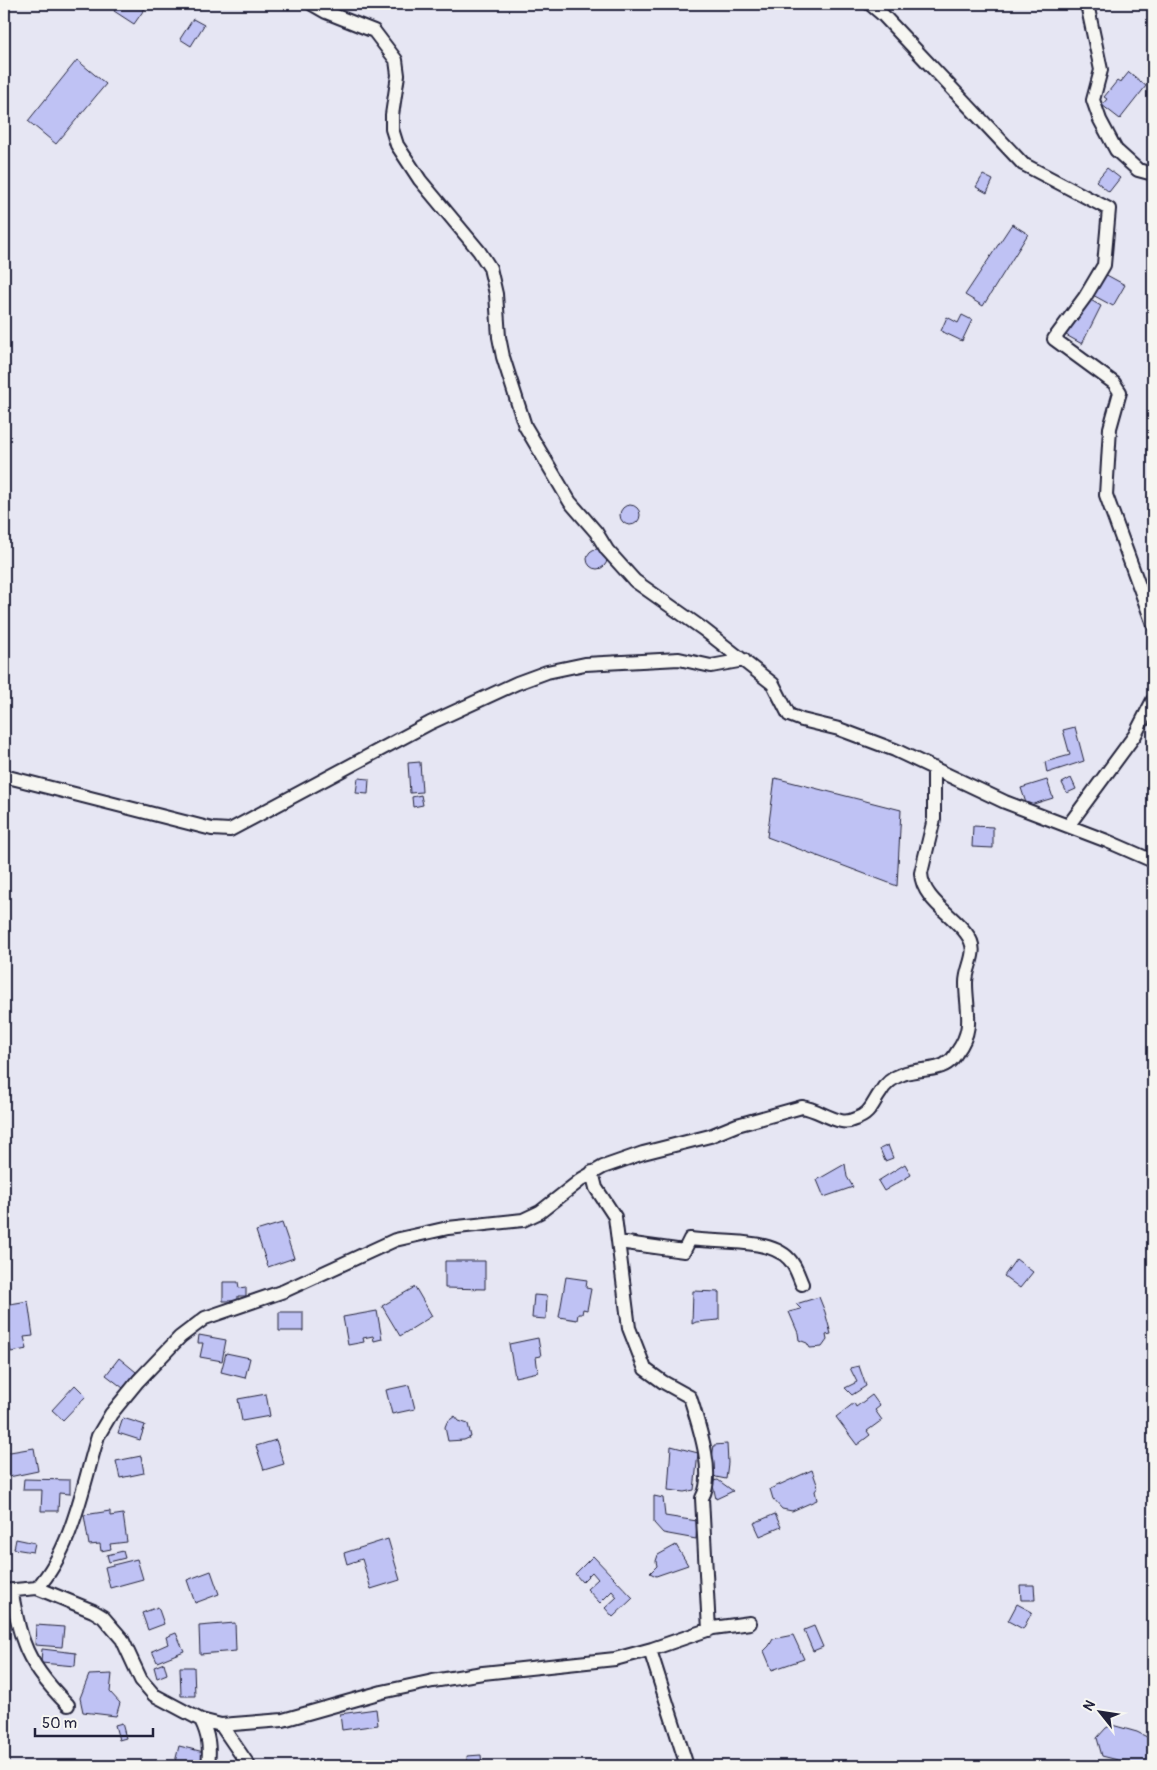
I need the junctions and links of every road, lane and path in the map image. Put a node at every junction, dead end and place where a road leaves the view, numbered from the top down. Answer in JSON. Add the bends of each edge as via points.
{"nodes":[{"id":1,"x":312,"y":4,"type":"edge"},
{"id":2,"x":870,"y":4,"type":"edge"},
{"id":3,"x":1088,"y":4,"type":"edge"},
{"id":4,"x":1153,"y":174,"type":"edge"},
{"id":5,"x":1153,"y":624,"type":"edge"},
{"id":6,"x":744,"y":660,"type":"junction"},
{"id":7,"x":1153,"y":700,"type":"edge"},
{"id":8,"x":934,"y":768,"type":"junction"},
{"id":9,"x":4,"y":776,"type":"edge"},
{"id":10,"x":1068,"y":826,"type":"junction"},
{"id":11,"x":1153,"y":861,"type":"edge"},
{"id":12,"x":592,"y":1172,"type":"junction"},
{"id":13,"x":618,"y":1242,"type":"junction"},
{"id":14,"x":802,"y":1284,"type":"dead end"},
{"id":15,"x":37,"y":1588,"type":"junction"},
{"id":16,"x":7,"y":1590,"type":"edge"},
{"id":17,"x":750,"y":1623,"type":"dead end"},
{"id":18,"x":708,"y":1630,"type":"junction"},
{"id":19,"x":650,"y":1650,"type":"junction"},
{"id":20,"x":68,"y":1705,"type":"dead end"},
{"id":21,"x":201,"y":1720,"type":"junction"},
{"id":22,"x":222,"y":1725,"type":"junction"},
{"id":23,"x":208,"y":1766,"type":"edge"},
{"id":24,"x":249,"y":1766,"type":"edge"},
{"id":25,"x":687,"y":1766,"type":"edge"}],
"edges":[{"from":1,"to":6,"type":"street","via":[[374,31],[396,60],[398,76],[392,129],[397,145],[420,180],[480,251],[490,268],[503,357],[525,426],[570,502],[635,581]]},
{"from":2,"to":5,"type":"street","via":[[1023,164],[1109,210],[1104,265],[1085,298],[1054,339],[1114,383],[1120,392],[1110,428],[1106,495]]},
{"from":3,"to":4,"type":"street","via":[[1101,70],[1093,100],[1100,120],[1116,150],[1138,170]]},
{"from":6,"to":8,"type":"street","via":[[773,684],[790,715],[839,729]]},
{"from":6,"to":9,"type":"street","via":[[712,666],[678,659],[585,664],[547,672],[430,723],[230,830],[212,829]]},
{"from":7,"to":10,"type":"street","via":[[1135,735]]},
{"from":8,"to":10,"type":"street","via":[[1005,802]]},
{"from":8,"to":12,"type":"street","via":[[934,819],[921,874],[923,885],[967,934],[973,952],[966,982],[969,1026],[964,1043],[951,1061],[897,1076],[880,1092],[863,1117],[840,1121],[802,1107],[620,1160]]},
{"from":10,"to":11,"type":"street"},
{"from":12,"to":13,"type":"street","via":[[596,1188],[615,1218]]},
{"from":12,"to":15,"type":"street","via":[[540,1212],[523,1220],[448,1228],[395,1240],[284,1291],[204,1318],[193,1326],[145,1374],[106,1422],[98,1436],[70,1531],[49,1574]]},
{"from":13,"to":14,"type":"street","via":[[684,1251],[690,1239],[763,1246],[790,1260]]},
{"from":13,"to":18,"type":"street","via":[[629,1328],[645,1369],[690,1397],[706,1450],[706,1490],[702,1498]]},
{"from":15,"to":16,"type":"street"},
{"from":15,"to":21,"type":"street","via":[[103,1617],[122,1639],[146,1687],[160,1699]]},
{"from":16,"to":20,"type":"street","via":[[27,1651],[56,1694]]},
{"from":17,"to":18,"type":"street"},
{"from":18,"to":19,"type":"street"},
{"from":19,"to":22,"type":"street","via":[[615,1659],[433,1681],[283,1720]]},
{"from":19,"to":25,"type":"street"},
{"from":21,"to":22,"type":"street"},
{"from":21,"to":23,"type":"street","via":[[209,1742]]},
{"from":22,"to":24,"type":"street"}]}
